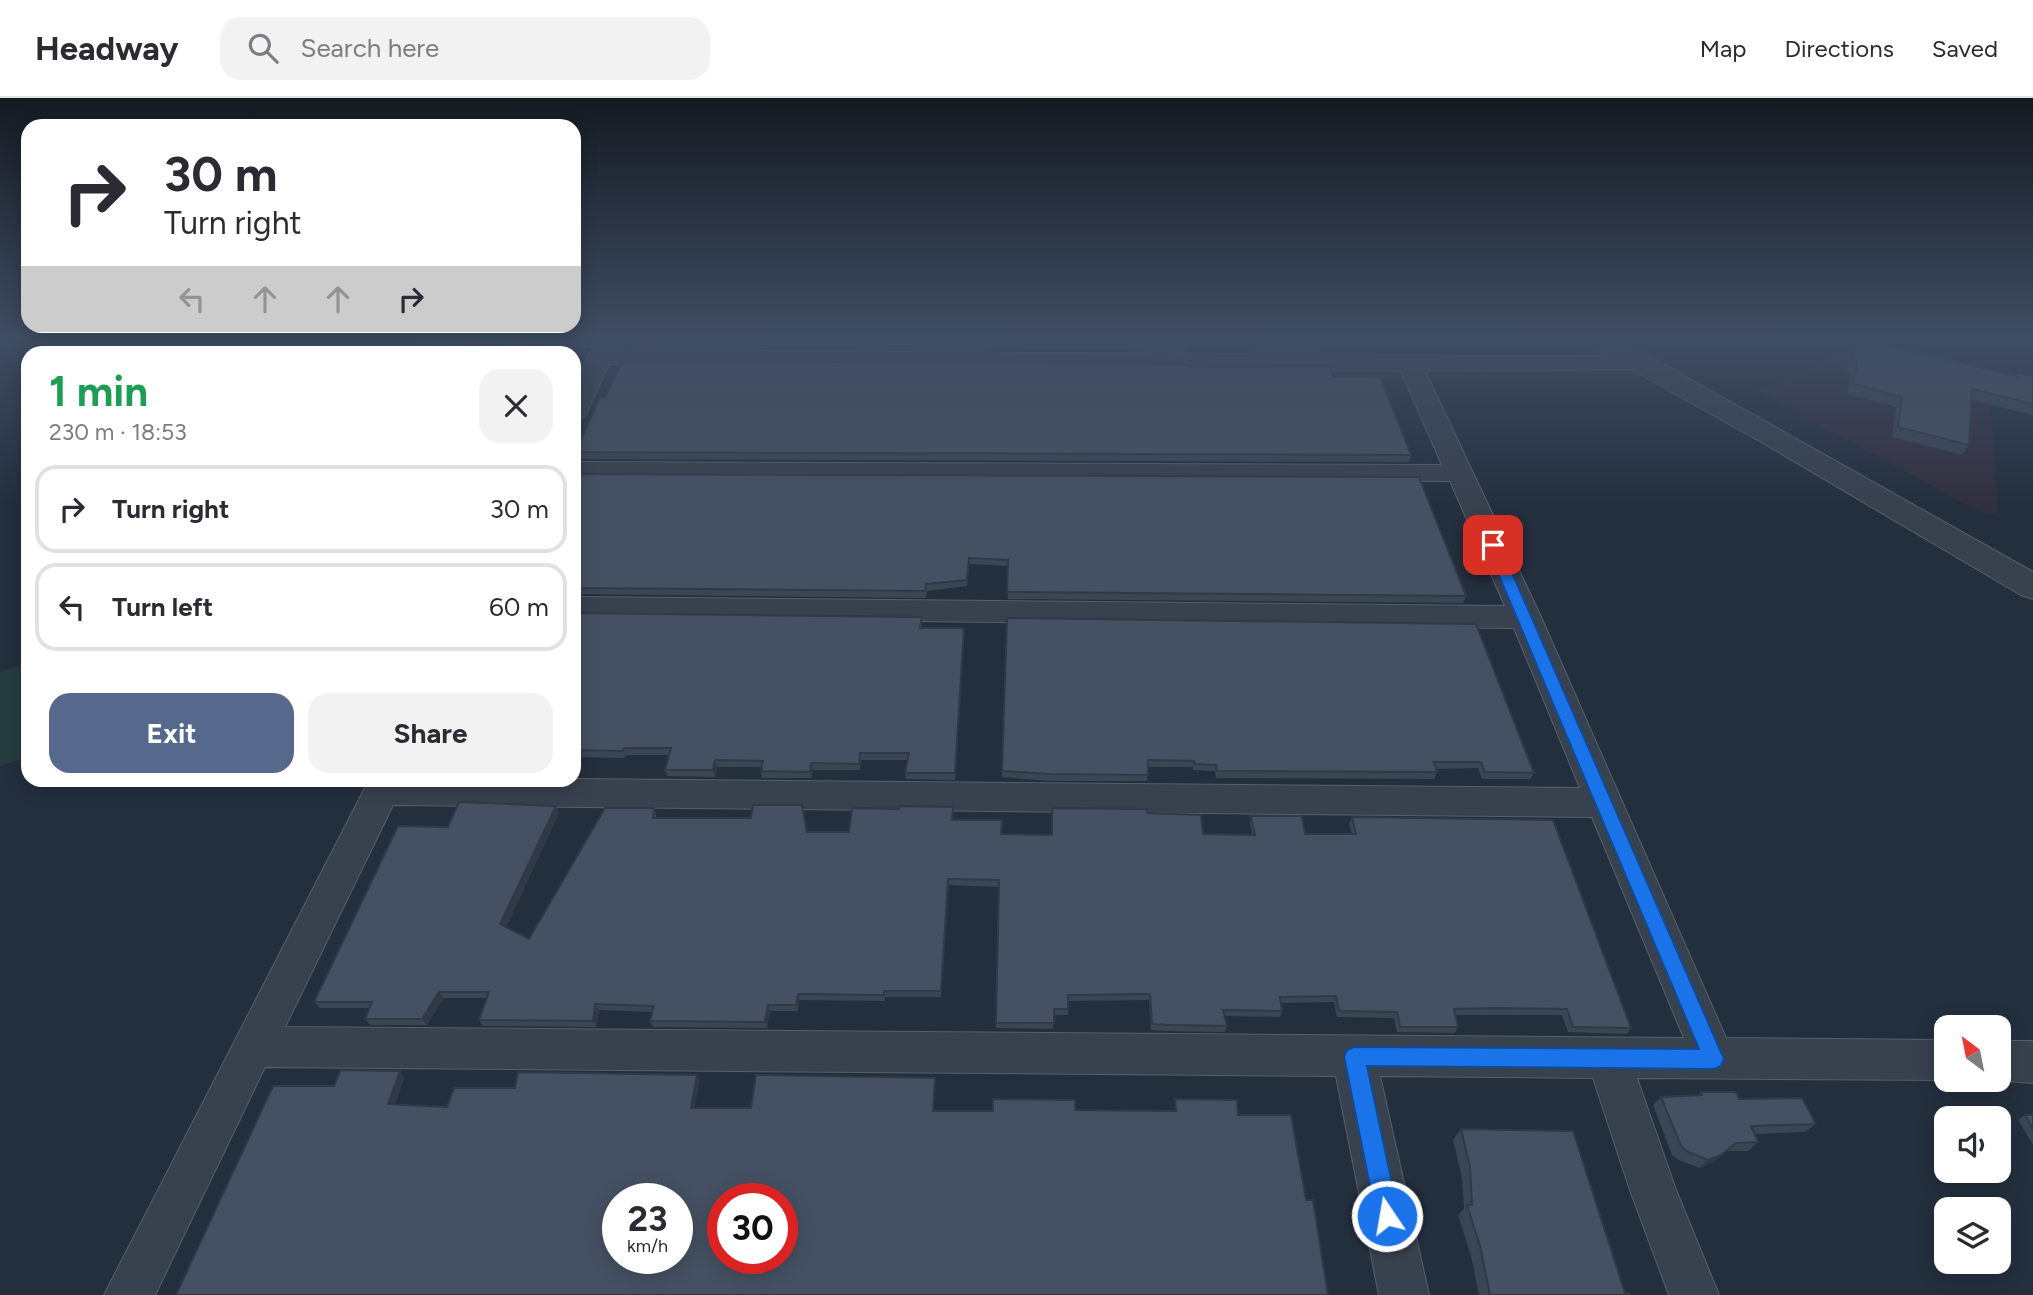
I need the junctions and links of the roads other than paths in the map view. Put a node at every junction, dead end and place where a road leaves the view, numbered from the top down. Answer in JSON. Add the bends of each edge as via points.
{"nodes":[{"id":1,"x":1423,"y":393,"type":"edge"},
{"id":2,"x":1694,"y":393,"type":"edge"},
{"id":3,"x":581,"y":470,"type":"edge"},
{"id":4,"x":1460,"y":473,"type":"junction"},
{"id":5,"x":2033,"y":587,"type":"edge"},
{"id":6,"x":581,"y":607,"type":"edge"},
{"id":7,"x":1525,"y":617,"type":"junction"},
{"id":8,"x":384,"y":787,"type":"edge"},
{"id":9,"x":520,"y":787,"type":"edge"},
{"id":10,"x":1604,"y":803,"type":"junction"},
{"id":11,"x":254,"y":1047,"type":"junction"},
{"id":12,"x":1354,"y":1056,"type":"junction"},
{"id":13,"x":1608,"y":1058,"type":"junction"},
{"id":14,"x":1714,"y":1059,"type":"junction"},
{"id":15,"x":1934,"y":1060,"type":"edge"},
{"id":16,"x":2011,"y":1061,"type":"edge"},
{"id":17,"x":2033,"y":1062,"type":"edge"},
{"id":18,"x":129,"y":1295,"type":"edge"},
{"id":19,"x":1404,"y":1295,"type":"edge"},
{"id":20,"x":1695,"y":1295,"type":"edge"}],
"edges":[{"from":1,"to":4,"type":"street"},
{"from":2,"to":5,"type":"street"},
{"from":3,"to":4,"type":"street"},
{"from":4,"to":7,"type":"street"},
{"from":6,"to":7,"type":"street"},
{"from":7,"to":10,"type":"street"},
{"from":8,"to":11,"type":"street"},
{"from":9,"to":10,"type":"street"},
{"from":10,"to":14,"type":"street"},
{"from":11,"to":12,"type":"street"},
{"from":11,"to":18,"type":"street"},
{"from":12,"to":13,"type":"street"},
{"from":12,"to":19,"type":"street"},
{"from":13,"to":14,"type":"street"},
{"from":13,"to":20,"type":"street"},
{"from":14,"to":15,"type":"street"},
{"from":16,"to":17,"type":"street"}]}
